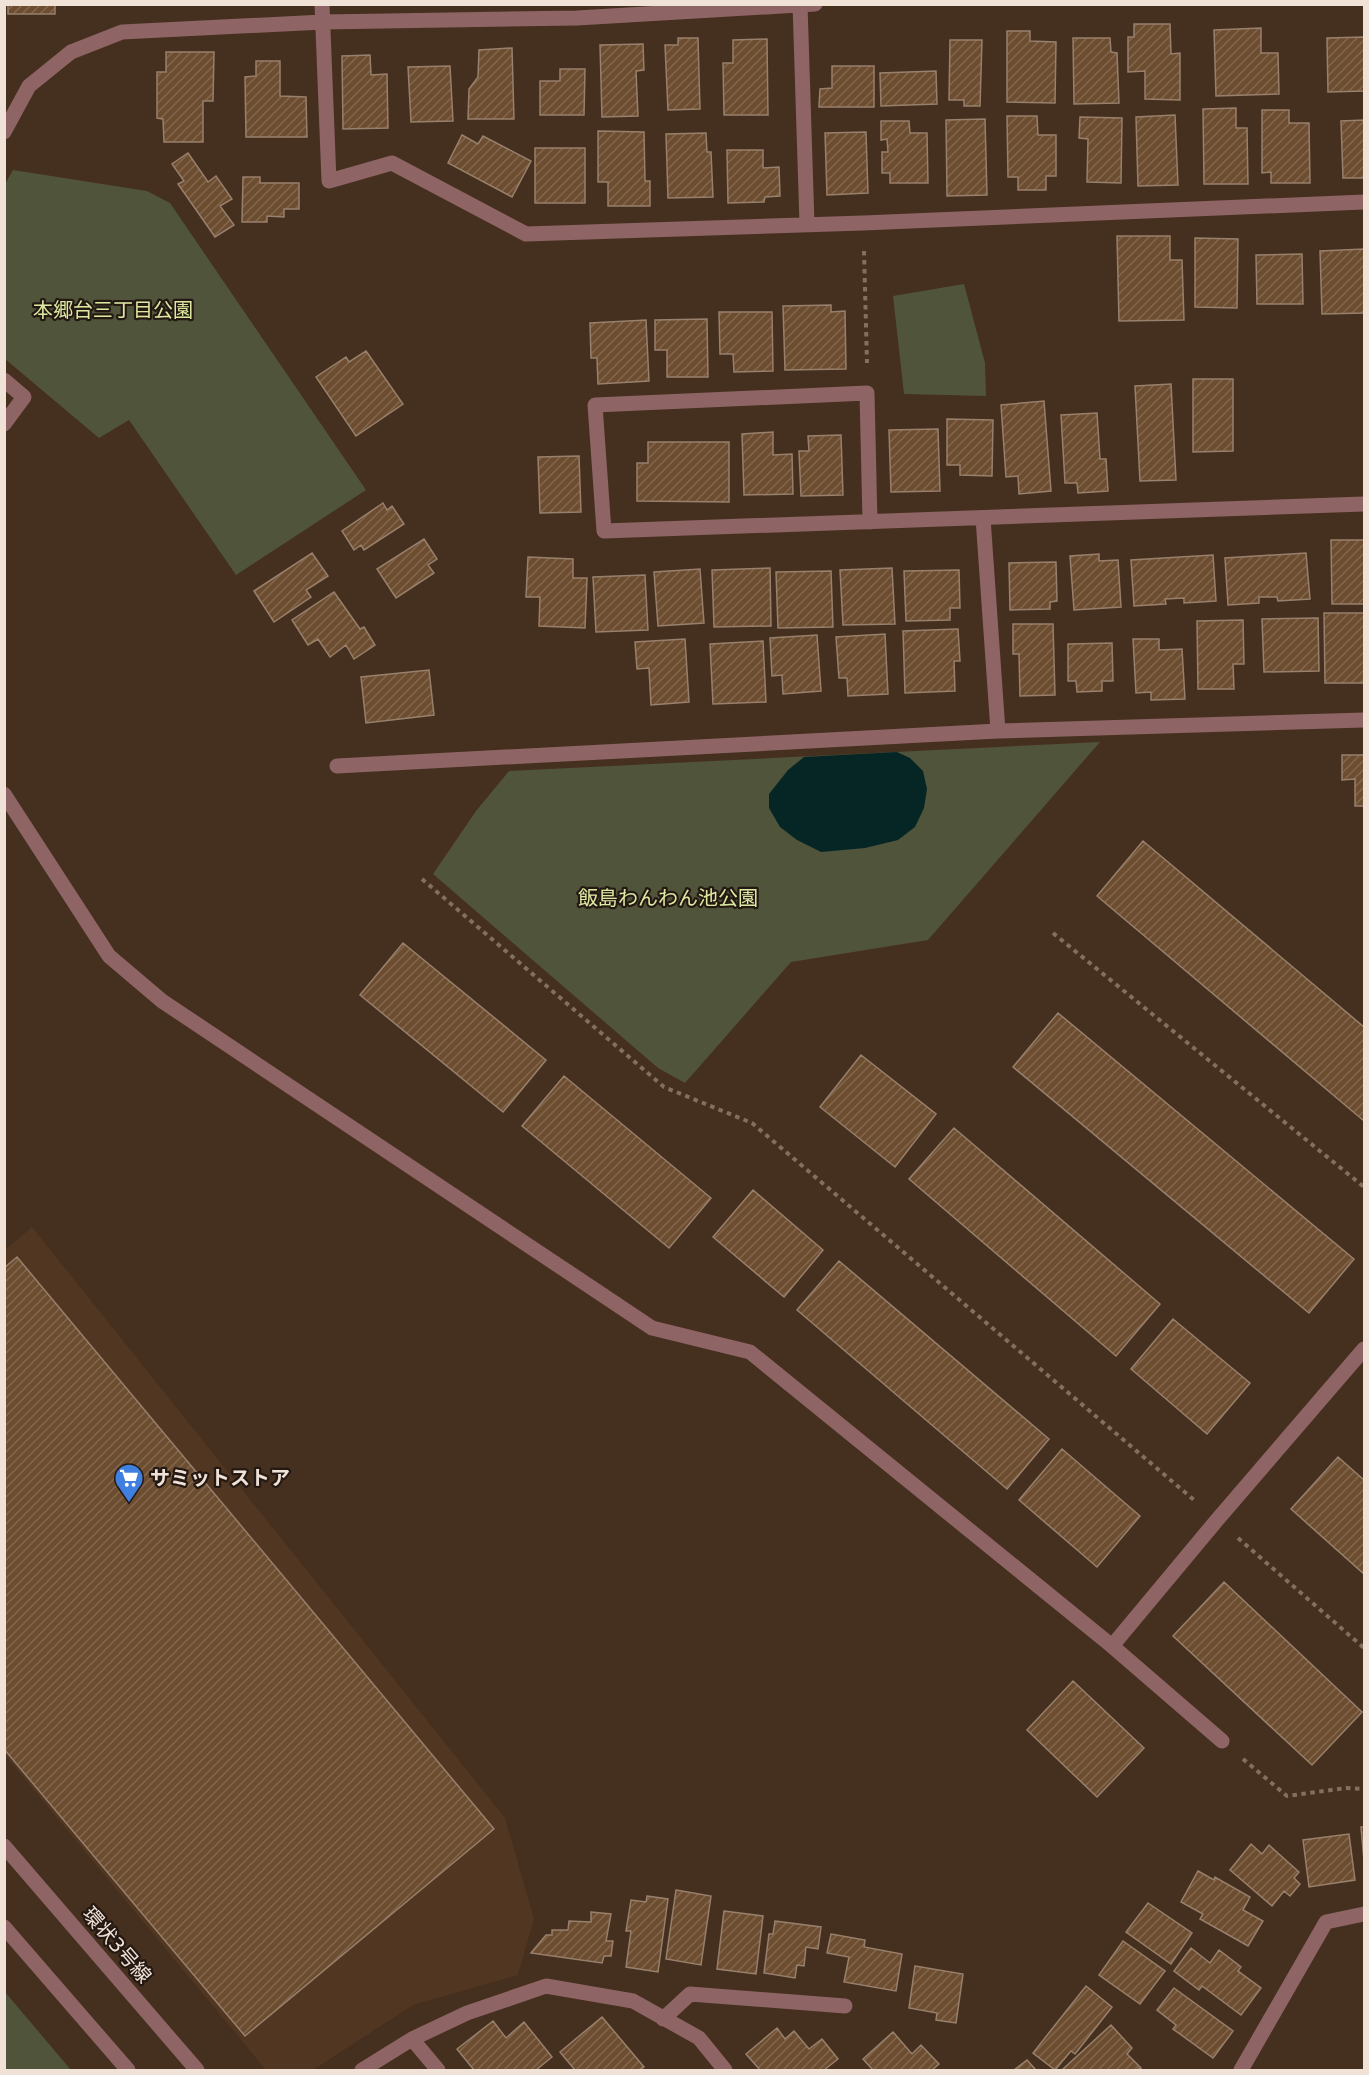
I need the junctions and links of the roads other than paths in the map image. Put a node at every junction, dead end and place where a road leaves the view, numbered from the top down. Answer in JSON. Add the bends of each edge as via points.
{"nodes":[{"id":1,"x":322,"y":4,"type":"edge"},
{"id":2,"x":815,"y":4,"type":"edge"},
{"id":3,"x":800,"y":5,"type":"edge"},
{"id":4,"x":323,"y":22,"type":"junction"},
{"id":5,"x":4,"y":132,"type":"edge"},
{"id":6,"x":1365,"y":202,"type":"edge"},
{"id":7,"x":807,"y":224,"type":"junction"},
{"id":8,"x":4,"y":380,"type":"edge"},
{"id":9,"x":4,"y":424,"type":"edge"},
{"id":10,"x":1365,"y":504,"type":"edge"},
{"id":11,"x":983,"y":518,"type":"junction"},
{"id":12,"x":870,"y":522,"type":"junction"},
{"id":13,"x":1365,"y":720,"type":"edge"},
{"id":14,"x":998,"y":731,"type":"junction"},
{"id":15,"x":337,"y":766,"type":"dead end"},
{"id":16,"x":4,"y":794,"type":"edge"},
{"id":17,"x":1365,"y":1349,"type":"edge"},
{"id":18,"x":1112,"y":1646,"type":"junction"},
{"id":19,"x":1222,"y":1741,"type":"road end"},
{"id":20,"x":4,"y":1846,"type":"edge"},
{"id":21,"x":1365,"y":1914,"type":"edge"},
{"id":22,"x":4,"y":1927,"type":"edge"},
{"id":23,"x":845,"y":2006,"type":"dead end"},
{"id":24,"x":663,"y":2019,"type":"junction"},
{"id":25,"x":412,"y":2040,"type":"junction"},
{"id":26,"x":129,"y":2070,"type":"edge"},
{"id":27,"x":197,"y":2070,"type":"edge"},
{"id":28,"x":362,"y":2070,"type":"edge"},
{"id":29,"x":438,"y":2070,"type":"edge"},
{"id":30,"x":725,"y":2070,"type":"edge"},
{"id":31,"x":1241,"y":2070,"type":"edge"}],
"edges":[{"from":1,"to":4,"type":"street"},
{"from":2,"to":3,"type":"street"},
{"from":3,"to":4,"type":"street","via":[[577,18]]},
{"from":3,"to":7,"type":"street"},
{"from":4,"to":5,"type":"street","via":[[122,32],[71,52],[29,86]]},
{"from":4,"to":7,"type":"street","via":[[329,181],[392,163],[526,234]]},
{"from":6,"to":7,"type":"street"},
{"from":8,"to":9,"type":"street","via":[[24,397]]},
{"from":10,"to":11,"type":"street"},
{"from":11,"to":12,"type":"street"},
{"from":11,"to":14,"type":"street"},
{"from":12,"to":12,"type":"street","via":[[604,531],[595,405],[867,393]]},
{"from":13,"to":14,"type":"street"},
{"from":14,"to":15,"type":"street"},
{"from":16,"to":18,"type":"street","via":[[109,956],[162,1001],[652,1328],[750,1352]]},
{"from":17,"to":18,"type":"street"},
{"from":18,"to":19,"type":"street"},
{"from":20,"to":27,"type":"street","name":"環状3号線"},
{"from":21,"to":31,"type":"street","via":[[1326,1922]]},
{"from":22,"to":26,"type":"street"},
{"from":23,"to":24,"type":"street","via":[[690,1994]]},
{"from":24,"to":25,"type":"street","via":[[633,2001],[546,1986],[466,2013]]},
{"from":24,"to":30,"type":"street","via":[[699,2038]]},
{"from":25,"to":28,"type":"street"},
{"from":25,"to":29,"type":"street"}]}
